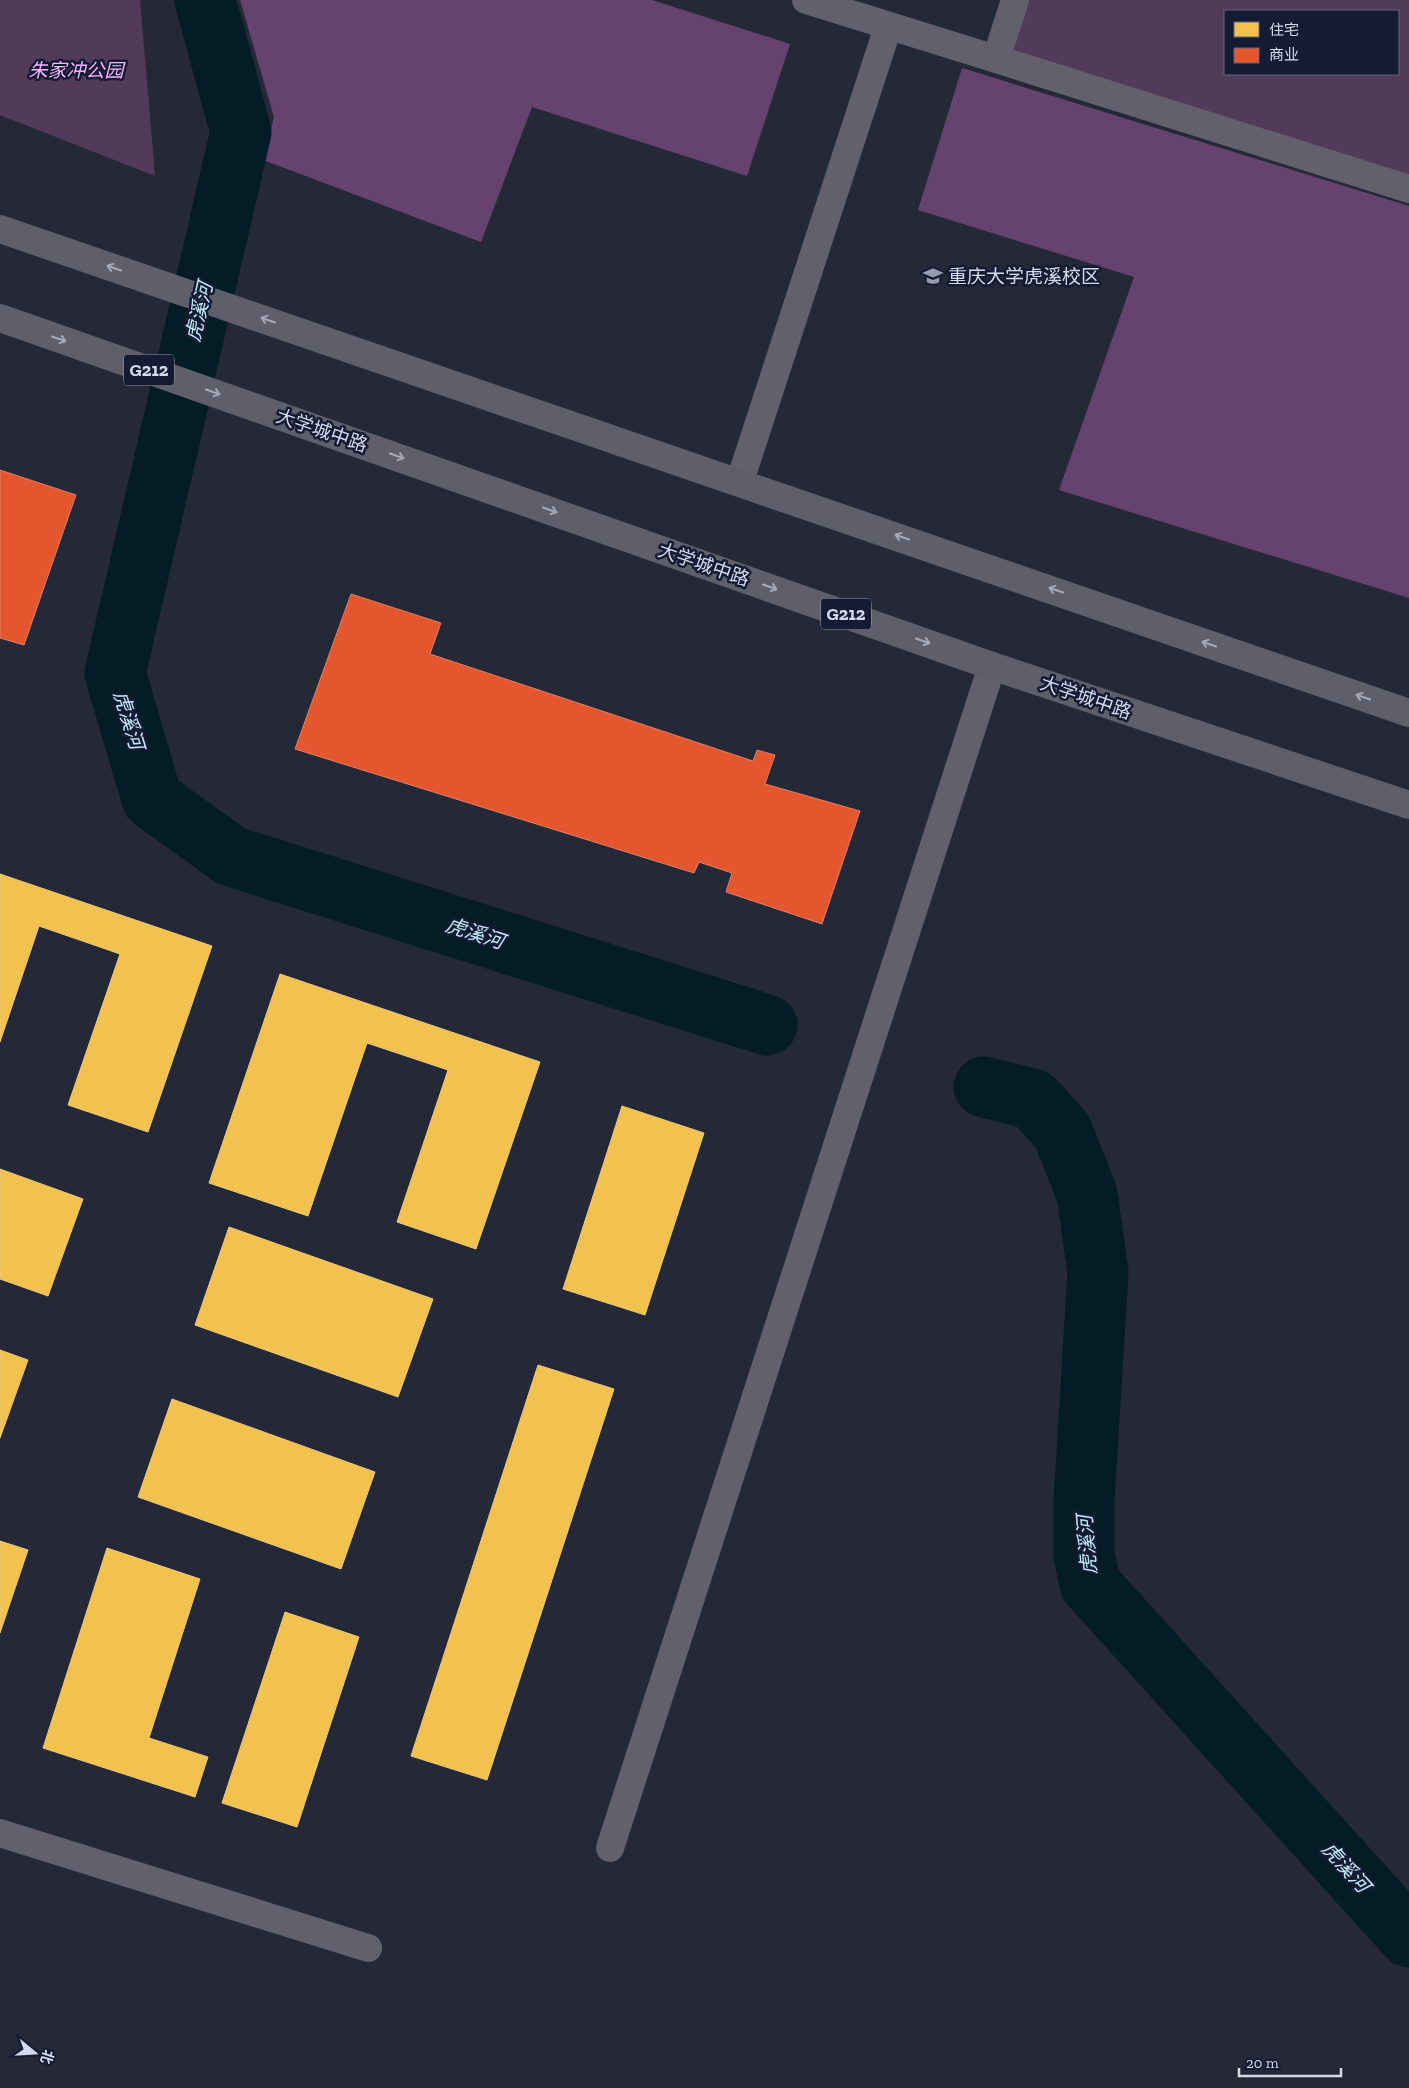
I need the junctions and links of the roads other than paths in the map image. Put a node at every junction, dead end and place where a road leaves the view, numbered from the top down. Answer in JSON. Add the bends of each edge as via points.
{"nodes":[{"id":1,"x":806,"y":0,"type":"edge"},
{"id":2,"x":1015,"y":0,"type":"edge"},
{"id":3,"x":888,"y":27,"type":"junction"},
{"id":4,"x":996,"y":59,"type":"junction"},
{"id":5,"x":1409,"y":189,"type":"edge"},
{"id":6,"x":0,"y":228,"type":"edge"},
{"id":7,"x":6,"y":321,"type":"edge"},
{"id":8,"x":740,"y":481,"type":"junction"},
{"id":9,"x":992,"y":666,"type":"junction"},
{"id":10,"x":1409,"y":713,"type":"edge"},
{"id":11,"x":1409,"y":805,"type":"edge"},
{"id":12,"x":0,"y":1833,"type":"edge"},
{"id":13,"x":610,"y":1848,"type":"dead end"},
{"id":14,"x":368,"y":1948,"type":"dead end"}],
"edges":[{"from":1,"to":3,"type":"street"},
{"from":2,"to":4,"type":"street"},
{"from":3,"to":4,"type":"street"},
{"from":3,"to":8,"type":"street"},
{"from":4,"to":5,"type":"street"},
{"from":8,"to":6,"type":"highway","one_way":true},
{"from":7,"to":9,"type":"highway","name":"大学城中路","number":"G212","one_way":true},
{"from":10,"to":8,"type":"highway","one_way":true},
{"from":9,"to":11,"type":"highway","name":"大学城中路","number":"G212"},
{"from":9,"to":13,"type":"street"},
{"from":12,"to":14,"type":"street"}]}
